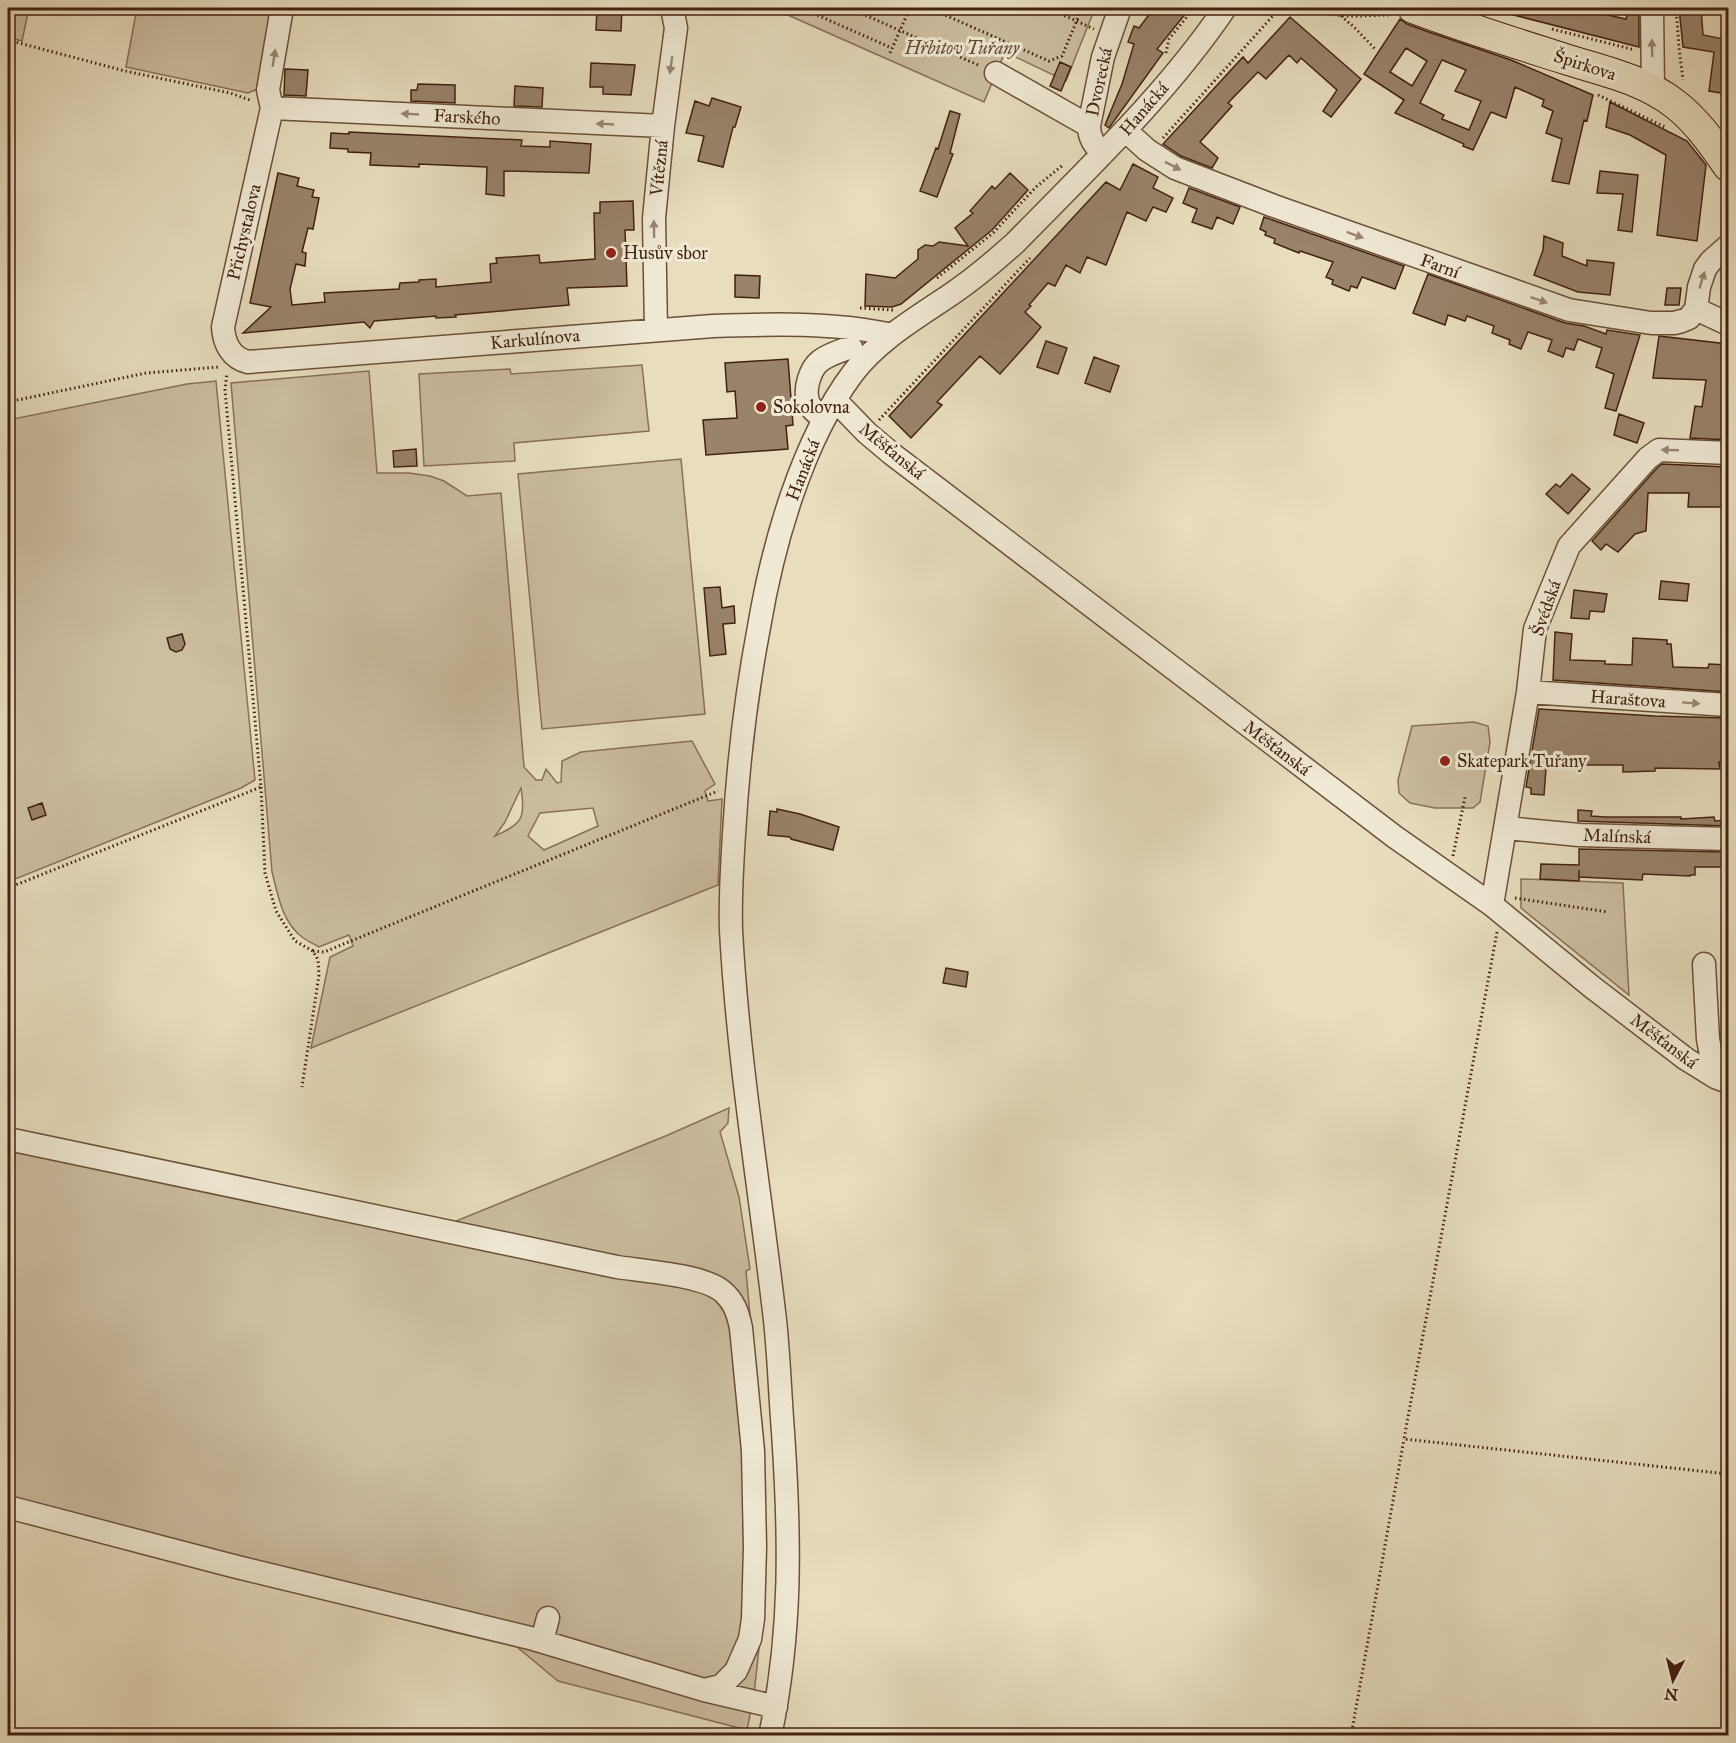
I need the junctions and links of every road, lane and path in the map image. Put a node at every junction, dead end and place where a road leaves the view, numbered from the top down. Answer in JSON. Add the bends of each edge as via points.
{"nodes":[{"id":1,"x":282,"y":8,"type":"edge"},
{"id":2,"x":672,"y":8,"type":"edge"},
{"id":3,"x":801,"y":8,"type":"edge"},
{"id":4,"x":849,"y":8,"type":"edge"},
{"id":5,"x":910,"y":8,"type":"edge"},
{"id":6,"x":929,"y":8,"type":"edge"},
{"id":7,"x":1048,"y":8,"type":"edge"},
{"id":8,"x":1082,"y":8,"type":"edge"},
{"id":9,"x":1120,"y":8,"type":"edge"},
{"id":10,"x":1194,"y":8,"type":"edge"},
{"id":11,"x":1225,"y":8,"type":"edge"},
{"id":12,"x":1280,"y":8,"type":"edge"},
{"id":13,"x":1312,"y":8,"type":"edge"},
{"id":14,"x":1652,"y":8,"type":"edge"},
{"id":15,"x":1676,"y":8,"type":"edge"},
{"id":16,"x":1404,"y":11,"type":"edge"},
{"id":17,"x":1339,"y":15,"type":"junction"},
{"id":18,"x":1076,"y":20,"type":"junction"},
{"id":19,"x":1550,"y":28,"type":"dead end"},
{"id":20,"x":899,"y":30,"type":"junction"},
{"id":21,"x":1110,"y":35,"type":"junction"},
{"id":22,"x":8,"y":40,"type":"edge"},
{"id":23,"x":1678,"y":46,"type":"junction"},
{"id":24,"x":1653,"y":48,"type":"junction"},
{"id":25,"x":1376,"y":51,"type":"dead end"},
{"id":26,"x":1166,"y":56,"type":"dead end"},
{"id":27,"x":996,"y":73,"type":"joint"},
{"id":28,"x":1688,"y":87,"type":"dead end"},
{"id":29,"x":1653,"y":89,"type":"junction"},
{"id":30,"x":230,"y":93,"type":"dead end"},
{"id":31,"x":1598,"y":95,"type":"dead end"},
{"id":32,"x":272,"y":108,"type":"junction"},
{"id":33,"x":663,"y":126,"type":"junction"},
{"id":34,"x":1668,"y":129,"type":"dead end"},
{"id":35,"x":1126,"y":131,"type":"junction"},
{"id":36,"x":1094,"y":140,"type":"junction"},
{"id":37,"x":1151,"y":152,"type":"junction"},
{"id":38,"x":1728,"y":166,"type":"edge"},
{"id":39,"x":1728,"y":246,"type":"edge"},
{"id":40,"x":1031,"y":257,"type":"dead end"},
{"id":41,"x":935,"y":280,"type":"dead end"},
{"id":42,"x":851,"y":308,"type":"dead end"},
{"id":43,"x":898,"y":308,"type":"dead end"},
{"id":44,"x":1696,"y":309,"type":"junction"},
{"id":45,"x":1728,"y":324,"type":"edge"},
{"id":46,"x":839,"y":327,"type":"junction"},
{"id":47,"x":656,"y":330,"type":"junction"},
{"id":48,"x":892,"y":335,"type":"junction"},
{"id":49,"x":857,"y":354,"type":"junction"},
{"id":50,"x":231,"y":359,"type":"junction"},
{"id":51,"x":8,"y":402,"type":"edge"},
{"id":52,"x":829,"y":410,"type":"junction"},
{"id":53,"x":867,"y":433,"type":"junction"},
{"id":54,"x":1728,"y":453,"type":"edge"},
{"id":55,"x":1528,"y":692,"type":"junction"},
{"id":56,"x":1728,"y":705,"type":"edge"},
{"id":57,"x":737,"y":783,"type":"junction"},
{"id":58,"x":261,"y":787,"type":"junction"},
{"id":59,"x":1465,"y":797,"type":"dead end"},
{"id":60,"x":1506,"y":828,"type":"junction"},
{"id":61,"x":1728,"y":839,"type":"edge"},
{"id":62,"x":1449,"y":875,"type":"junction"},
{"id":63,"x":8,"y":888,"type":"edge"},
{"id":64,"x":1496,"y":904,"type":"junction"},
{"id":65,"x":1608,"y":912,"type":"dead end"},
{"id":66,"x":313,"y":951,"type":"junction"},
{"id":67,"x":1704,"y":964,"type":"dead end"},
{"id":68,"x":1722,"y":1080,"type":"edge"},
{"id":69,"x":302,"y":1088,"type":"dead end"},
{"id":70,"x":8,"y":1139,"type":"edge"},
{"id":71,"x":1404,"y":1439,"type":"junction"},
{"id":72,"x":1728,"y":1473,"type":"edge"},
{"id":73,"x":8,"y":1507,"type":"edge"},
{"id":74,"x":548,"y":1618,"type":"dead end"},
{"id":75,"x":542,"y":1641,"type":"junction"},
{"id":76,"x":704,"y":1690,"type":"junction"},
{"id":77,"x":776,"y":1707,"type":"junction"},
{"id":78,"x":770,"y":1736,"type":"edge"},
{"id":79,"x":1351,"y":1736,"type":"edge"}],
"edges":[{"from":32,"to":1,"type":"street","name":"Přichystalova","one_way":true,"via":[[268,90]]},
{"from":2,"to":33,"type":"street","name":"Vítězná","one_way":true,"via":[[676,28]]},
{"from":3,"to":20,"type":"path","via":[[891,50]]},
{"from":4,"to":20,"type":"path"},
{"from":5,"to":20,"type":"path"},
{"from":6,"to":18,"type":"path","via":[[1049,62],[1062,56]]},
{"from":7,"to":18,"type":"path"},
{"from":8,"to":18,"type":"path"},
{"from":9,"to":21,"type":"street","name":"Dvorecká"},
{"from":10,"to":26,"type":"path","via":[[1169,39]]},
{"from":11,"to":35,"type":"street","name":"Hanácká"},
{"from":12,"to":37,"type":"path"},
{"from":13,"to":17,"type":"path"},
{"from":14,"to":24,"type":"street"},
{"from":15,"to":23,"type":"path"},
{"from":16,"to":17,"type":"path"},
{"from":16,"to":29,"type":"main road","name":"Špirkova"},
{"from":17,"to":25,"type":"path"},
{"from":18,"to":21,"type":"path"},
{"from":19,"to":24,"type":"path","via":[[1633,51]]},
{"from":20,"to":27,"type":"path"},
{"from":21,"to":36,"type":"street","name":"Dvorecká","via":[[1102,57]]},
{"from":22,"to":30,"type":"path"},
{"from":23,"to":24,"type":"path"},
{"from":23,"to":28,"type":"path","via":[[1682,78]]},
{"from":24,"to":29,"type":"street"},
{"from":27,"to":36,"type":"street"},
{"from":29,"to":38,"type":"main road","name":"Špirkova","via":[[1695,121]]},
{"from":31,"to":34,"type":"path"},
{"from":33,"to":32,"type":"street","name":"Farského","one_way":true},
{"from":32,"to":50,"type":"street","name":"Přichystalova","via":[[224,323]]},
{"from":47,"to":33,"type":"street","name":"Vítězná","one_way":true,"via":[[654,218]]},
{"from":35,"to":36,"type":"street","name":"Hanácká"},
{"from":35,"to":37,"type":"street","name":"Farní"},
{"from":36,"to":41,"type":"path","via":[[1036,187],[993,233]]},
{"from":36,"to":48,"type":"street","name":"Hanácká","via":[[998,258]]},
{"from":37,"to":44,"type":"street","name":"Farní","one_way":true,"via":[[1175,168],[1274,206],[1569,310],[1674,323],[1689,318]]},
{"from":44,"to":39,"type":"street","one_way":true,"via":[[1705,269]]},
{"from":40,"to":53,"type":"path"},
{"from":42,"to":43,"type":"path"},
{"from":44,"to":45,"type":"street"},
{"from":46,"to":47,"type":"street","name":"Karkulínova","via":[[752,325]]},
{"from":46,"to":48,"type":"street","name":"Karkulínova"},
{"from":46,"to":49,"type":"street"},
{"from":47,"to":50,"type":"street","name":"Karkulínova","via":[[248,362]]},
{"from":48,"to":49,"type":"street","name":"Hanácká"},
{"from":49,"to":52,"type":"street","name":"Hanácká","via":[[847,381]]},
{"from":49,"to":52,"type":"street","name":"Měšťanská","via":[[822,360],[810,373],[807,400],[813,410]]},
{"from":50,"to":51,"type":"path","via":[[220,366],[146,373]]},
{"from":50,"to":58,"type":"path","via":[[225,390]]},
{"from":52,"to":53,"type":"street","name":"Měšťanská"},
{"from":52,"to":57,"type":"street","name":"Hanácká","via":[[800,473],[771,567],[753,658]]},
{"from":53,"to":62,"type":"street","name":"Měšťanská"},
{"from":54,"to":55,"type":"street","name":"Švédská","one_way":true,"via":[[1659,450],[1569,546],[1535,629]]},
{"from":55,"to":56,"type":"street","name":"Haraštova","one_way":true},
{"from":55,"to":60,"type":"street","name":"Švédská"},
{"from":57,"to":66,"type":"path","via":[[324,952]]},
{"from":57,"to":77,"type":"street","name":"Hanácká","via":[[731,926],[748,1112],[775,1324],[787,1489],[786,1637]]},
{"from":58,"to":63,"type":"path"},
{"from":58,"to":66,"type":"path","via":[[265,873],[276,911],[295,941]]},
{"from":59,"to":62,"type":"path"},
{"from":60,"to":61,"type":"street","name":"Malínská","via":[[1579,835]]},
{"from":60,"to":64,"type":"street","name":"Švédská"},
{"from":62,"to":64,"type":"street","name":"Měšťanská"},
{"from":64,"to":65,"type":"path"},
{"from":64,"to":68,"type":"street","name":"Měšťanská","via":[[1592,987],[1686,1059]]},
{"from":64,"to":71,"type":"path"},
{"from":66,"to":69,"type":"path","via":[[320,975]]},
{"from":67,"to":68,"type":"street","via":[[1708,1039]]},
{"from":70,"to":76,"type":"street","via":[[618,1267],[683,1277],[721,1290],[737,1311],[741,1328],[753,1450],[753,1618],[750,1639],[736,1671],[721,1686]]},
{"from":71,"to":72,"type":"path"},
{"from":71,"to":79,"type":"path"},
{"from":73,"to":75,"type":"street"},
{"from":74,"to":75,"type":"street"},
{"from":75,"to":76,"type":"street"},
{"from":76,"to":77,"type":"street"},
{"from":77,"to":78,"type":"street","name":"Hanácká"}]}
